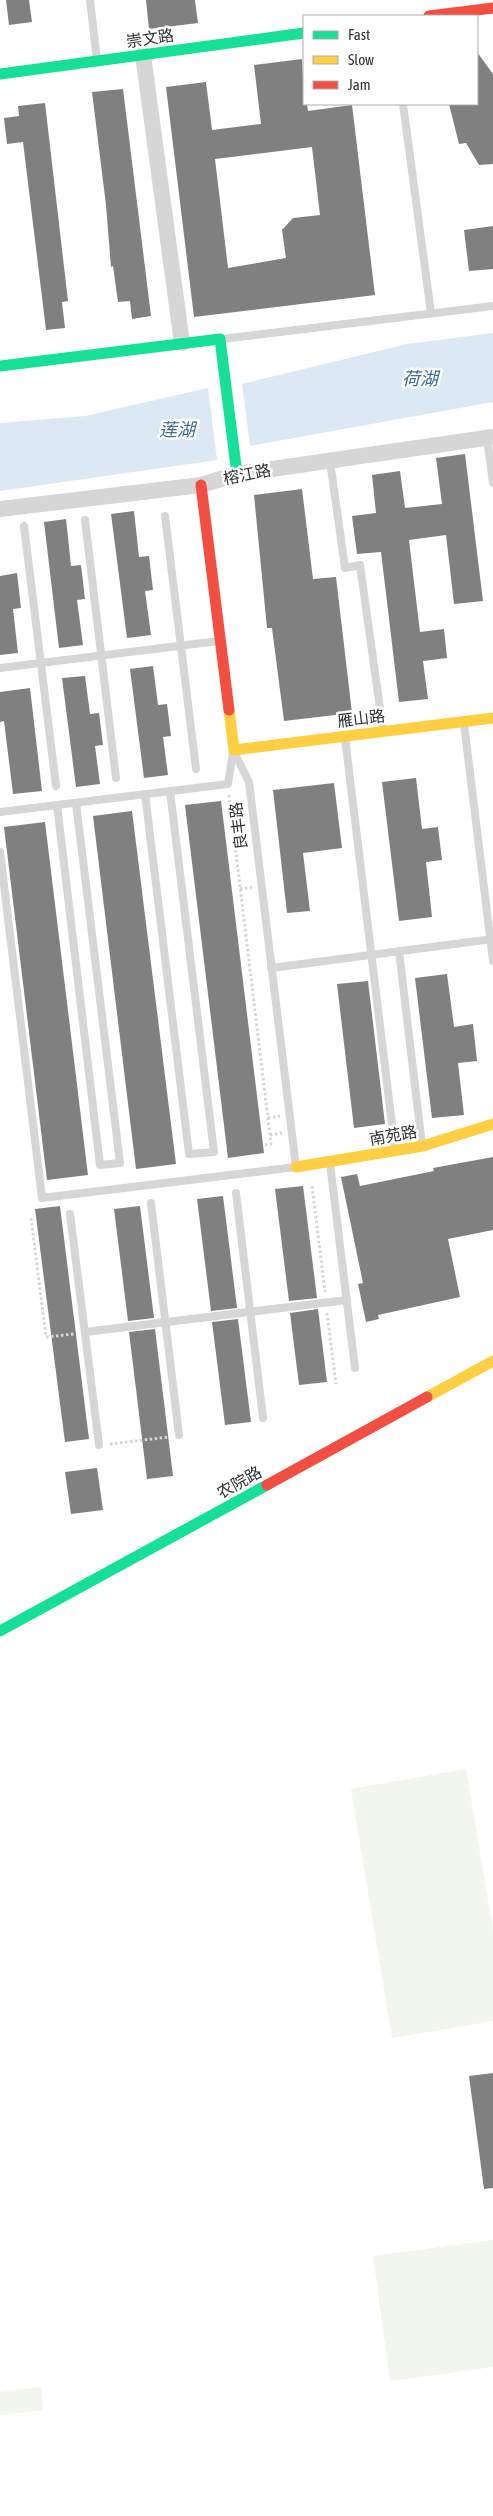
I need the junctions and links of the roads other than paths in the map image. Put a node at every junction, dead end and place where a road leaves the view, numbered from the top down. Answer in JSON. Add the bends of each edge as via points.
{"nodes":[{"id":1,"x":90,"y":0,"type":"edge"},
{"id":2,"x":493,"y":8,"type":"edge"},
{"id":3,"x":437,"y":15,"type":"edge"},
{"id":4,"x":303,"y":33,"type":"edge"},
{"id":5,"x":143,"y":55,"type":"junction"},
{"id":6,"x":98,"y":61,"type":"junction"},
{"id":7,"x":0,"y":74,"type":"edge"},
{"id":8,"x":404,"y":105,"type":"edge"},
{"id":9,"x":493,"y":306,"type":"edge"},
{"id":10,"x":431,"y":313,"type":"junction"},
{"id":11,"x":220,"y":339,"type":"junction"},
{"id":12,"x":182,"y":344,"type":"junction"},
{"id":13,"x":0,"y":366,"type":"edge"},
{"id":14,"x":490,"y":438,"type":"edge"},
{"id":15,"x":330,"y":461,"type":"junction"},
{"id":16,"x":237,"y":474,"type":"junction"},
{"id":17,"x":493,"y":483,"type":"edge"},
{"id":18,"x":201,"y":484,"type":"junction"},
{"id":19,"x":0,"y":509,"type":"edge"},
{"id":20,"x":165,"y":516,"type":"dead end"},
{"id":21,"x":85,"y":520,"type":"dead end"},
{"id":22,"x":24,"y":526,"type":"dead end"},
{"id":23,"x":220,"y":641,"type":"junction"},
{"id":24,"x":181,"y":646,"type":"junction"},
{"id":25,"x":101,"y":656,"type":"junction"},
{"id":26,"x":39,"y":663,"type":"junction"},
{"id":27,"x":0,"y":668,"type":"edge"},
{"id":28,"x":493,"y":718,"type":"edge"},
{"id":29,"x":464,"y":722,"type":"junction"},
{"id":30,"x":383,"y":732,"type":"junction"},
{"id":31,"x":345,"y":736,"type":"junction"},
{"id":32,"x":234,"y":750,"type":"junction"},
{"id":33,"x":196,"y":769,"type":"dead end"},
{"id":34,"x":116,"y":778,"type":"dead end"},
{"id":35,"x":56,"y":786,"type":"dead end"},
{"id":36,"x":170,"y":791,"type":"junction"},
{"id":37,"x":145,"y":794,"type":"junction"},
{"id":38,"x":76,"y":803,"type":"junction"},
{"id":39,"x":57,"y":805,"type":"junction"},
{"id":40,"x":0,"y":812,"type":"edge"},
{"id":41,"x":0,"y":852,"type":"edge"},
{"id":42,"x":492,"y":940,"type":"edge"},
{"id":43,"x":399,"y":951,"type":"junction"},
{"id":44,"x":372,"y":954,"type":"junction"},
{"id":45,"x":493,"y":961,"type":"edge"},
{"id":46,"x":271,"y":968,"type":"junction"},
{"id":47,"x":493,"y":1124,"type":"edge"},
{"id":48,"x":423,"y":1146,"type":"junction"},
{"id":49,"x":395,"y":1151,"type":"junction"},
{"id":50,"x":330,"y":1162,"type":"junction"},
{"id":51,"x":296,"y":1167,"type":"junction"},
{"id":52,"x":236,"y":1193,"type":"dead end"},
{"id":53,"x":151,"y":1203,"type":"dead end"},
{"id":54,"x":70,"y":1214,"type":"dead end"},
{"id":55,"x":347,"y":1300,"type":"junction"},
{"id":56,"x":251,"y":1312,"type":"junction"},
{"id":57,"x":165,"y":1322,"type":"junction"},
{"id":58,"x":85,"y":1332,"type":"junction"},
{"id":59,"x":493,"y":1361,"type":"edge"},
{"id":60,"x":355,"y":1368,"type":"dead end"},
{"id":61,"x":263,"y":1418,"type":"dead end"},
{"id":62,"x":179,"y":1435,"type":"road end"},
{"id":63,"x":98,"y":1445,"type":"road end"},
{"id":64,"x":0,"y":1631,"type":"edge"}],
"edges":[{"from":1,"to":6,"type":"lane"},
{"from":2,"to":3,"type":"street"},
{"from":4,"to":5,"type":"street","name":"崇文路"},
{"from":5,"to":6,"type":"street","name":"崇文路"},
{"from":5,"to":12,"type":"street"},
{"from":6,"to":7,"type":"street","name":"崇文路"},
{"from":8,"to":10,"type":"lane"},
{"from":9,"to":10,"type":"lane"},
{"from":10,"to":11,"type":"lane"},
{"from":11,"to":12,"type":"street"},
{"from":11,"to":16,"type":"street"},
{"from":12,"to":13,"type":"street"},
{"from":14,"to":15,"type":"street","name":"榕江路"},
{"from":14,"to":17,"type":"lane"},
{"from":15,"to":16,"type":"street","name":"榕江路"},
{"from":15,"to":30,"type":"lane","via":[[344,568],[360,565]]},
{"from":16,"to":18,"type":"street","name":"榕江路"},
{"from":18,"to":19,"type":"street","name":"榕江路"},
{"from":18,"to":23,"type":"street","name":"良丰路"},
{"from":20,"to":24,"type":"lane"},
{"from":21,"to":25,"type":"lane"},
{"from":22,"to":26,"type":"lane"},
{"from":23,"to":24,"type":"lane"},
{"from":23,"to":32,"type":"street","name":"良丰路"},
{"from":24,"to":25,"type":"lane"},
{"from":24,"to":33,"type":"lane"},
{"from":25,"to":26,"type":"lane"},
{"from":25,"to":34,"type":"lane"},
{"from":26,"to":27,"type":"lane"},
{"from":26,"to":35,"type":"lane"},
{"from":28,"to":29,"type":"street","name":"雁山路"},
{"from":29,"to":30,"type":"street","name":"雁山路"},
{"from":29,"to":42,"type":"lane"},
{"from":30,"to":31,"type":"street","name":"雁山路"},
{"from":31,"to":32,"type":"street","name":"雁山路"},
{"from":31,"to":44,"type":"lane"},
{"from":32,"to":36,"type":"lane","via":[[228,784]]},
{"from":32,"to":46,"type":"lane","name":"良丰路","via":[[249,782]]},
{"from":36,"to":37,"type":"lane"},
{"from":36,"to":37,"type":"lane","via":[[214,1152],[189,1154]]},
{"from":37,"to":38,"type":"lane"},
{"from":38,"to":39,"type":"lane"},
{"from":38,"to":39,"type":"lane","via":[[120,1162],[110,1164],[100,1165]]},
{"from":39,"to":40,"type":"lane"},
{"from":41,"to":51,"type":"lane","via":[[42,1198]]},
{"from":42,"to":43,"type":"lane"},
{"from":42,"to":45,"type":"lane"},
{"from":43,"to":44,"type":"lane"},
{"from":43,"to":48,"type":"lane"},
{"from":44,"to":46,"type":"lane"},
{"from":44,"to":49,"type":"lane"},
{"from":46,"to":51,"type":"lane","name":"良丰路"},
{"from":47,"to":48,"type":"street","name":"南苑路"},
{"from":48,"to":49,"type":"street","name":"南苑路"},
{"from":49,"to":50,"type":"street","name":"南苑路"},
{"from":50,"to":51,"type":"street","name":"南苑路"},
{"from":50,"to":55,"type":"lane"},
{"from":52,"to":56,"type":"lane"},
{"from":53,"to":57,"type":"lane"},
{"from":54,"to":58,"type":"lane"},
{"from":55,"to":56,"type":"lane"},
{"from":55,"to":60,"type":"lane"},
{"from":56,"to":57,"type":"lane"},
{"from":56,"to":61,"type":"lane"},
{"from":57,"to":58,"type":"lane"},
{"from":57,"to":62,"type":"lane"},
{"from":58,"to":63,"type":"lane"},
{"from":59,"to":64,"type":"street","name":"农院路"}]}
